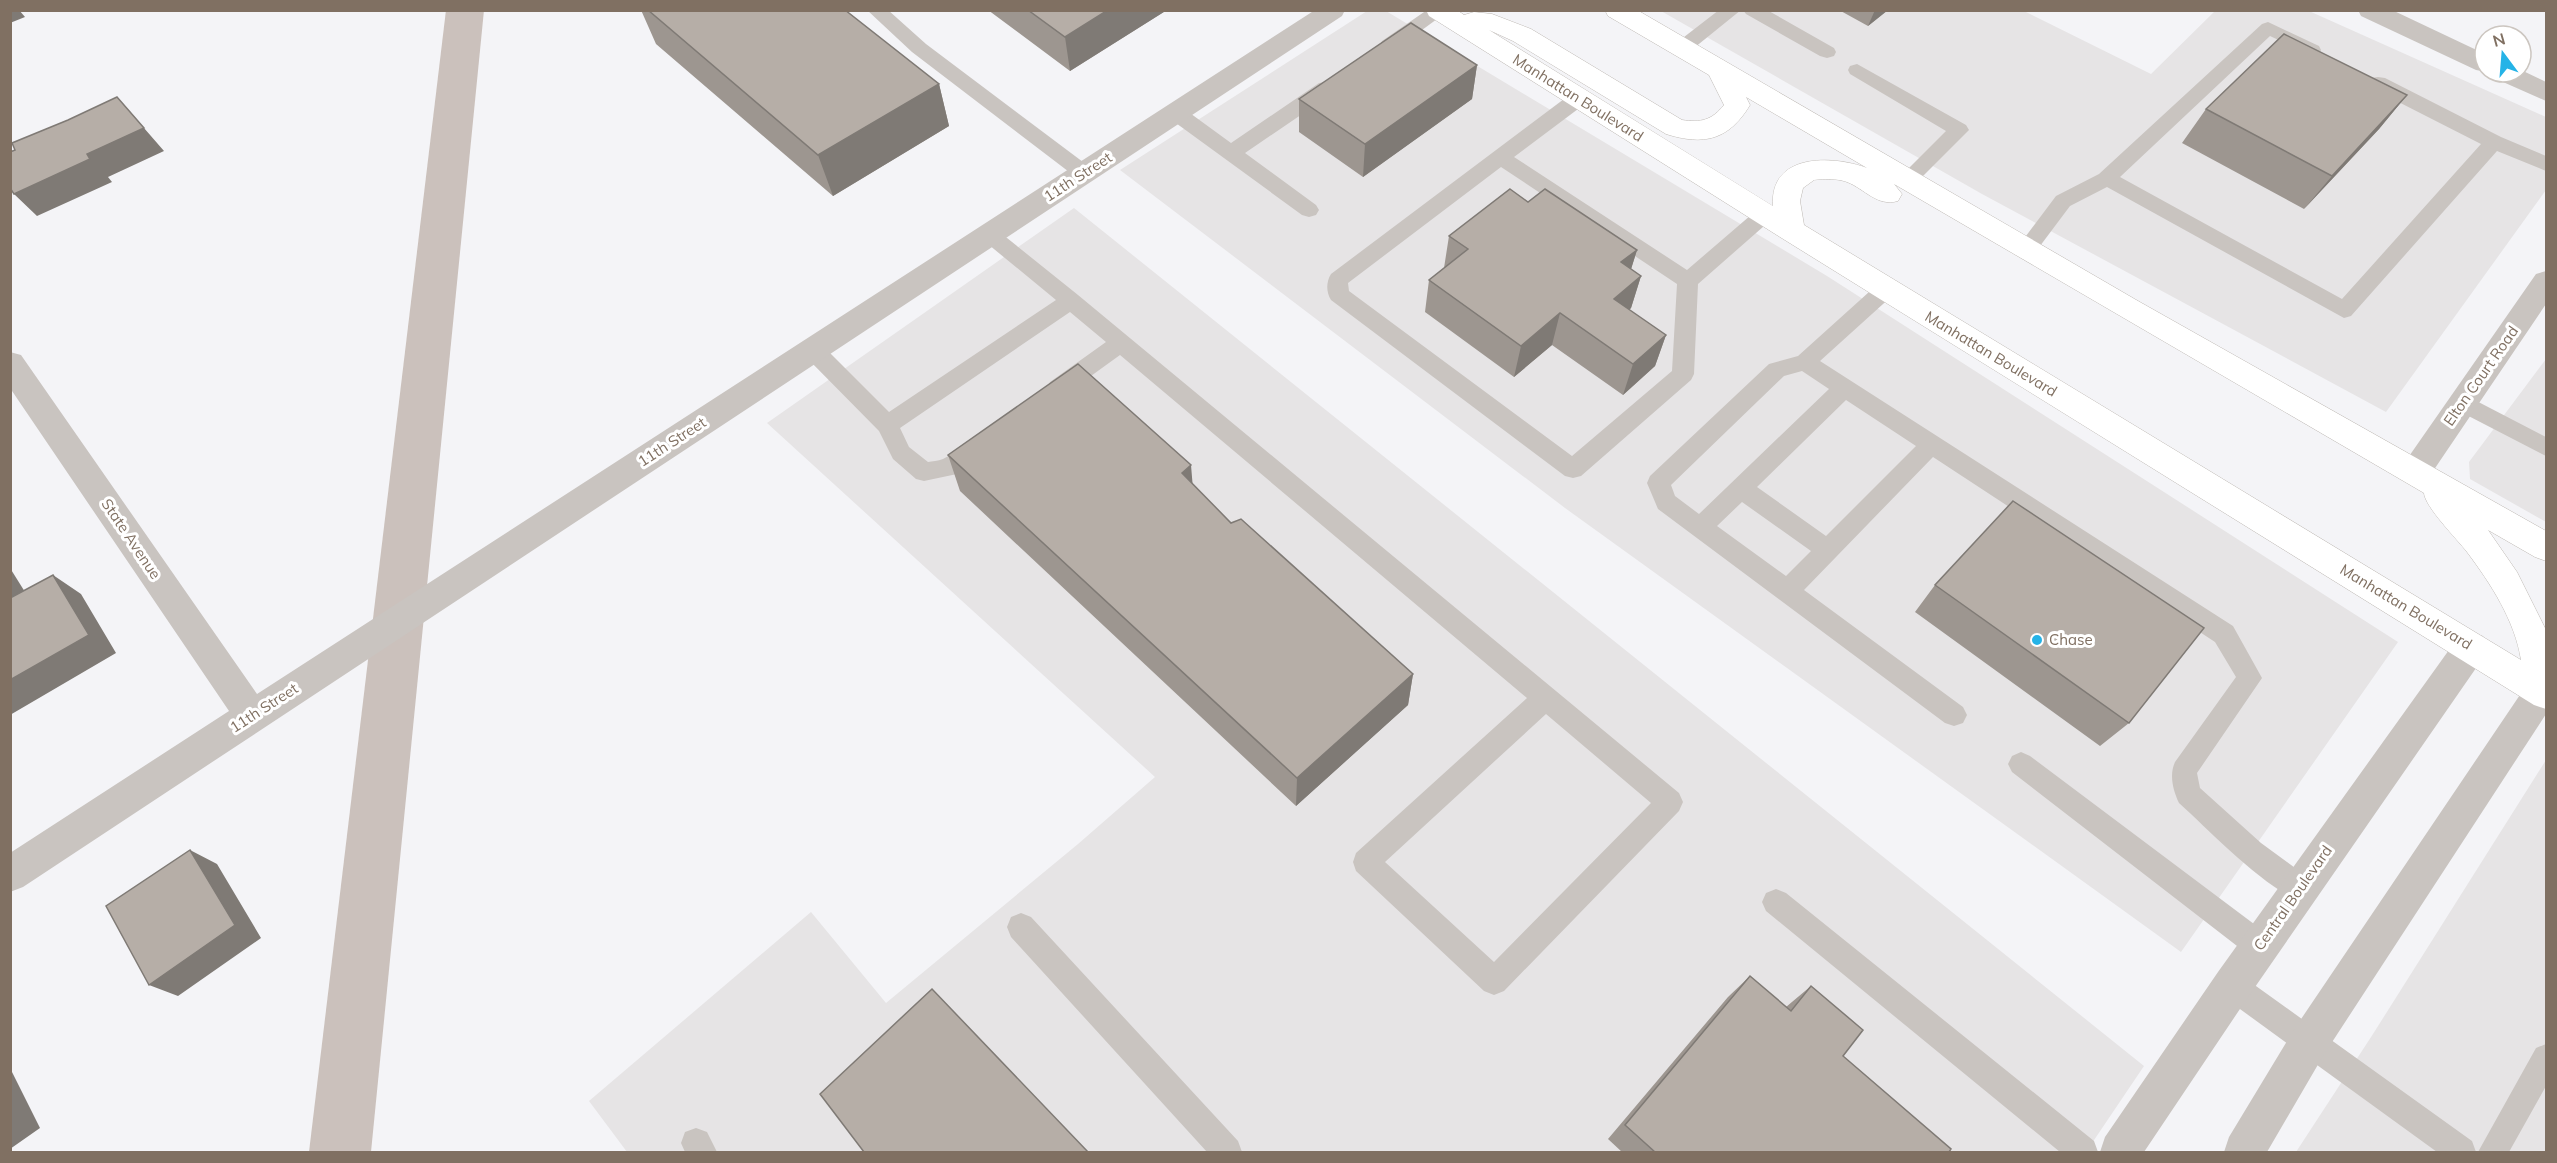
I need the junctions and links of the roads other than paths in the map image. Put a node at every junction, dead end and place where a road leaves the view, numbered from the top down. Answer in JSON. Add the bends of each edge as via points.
{"nodes":[{"id":1,"x":876,"y":10,"type":"edge"},
{"id":2,"x":1333,"y":10,"type":"edge"},
{"id":3,"x":1617,"y":10,"type":"edge"},
{"id":4,"x":1732,"y":10,"type":"edge"},
{"id":5,"x":1752,"y":10,"type":"edge"},
{"id":6,"x":2370,"y":10,"type":"edge"},
{"id":7,"x":1441,"y":13,"type":"edge"},
{"id":8,"x":1682,"y":48,"type":"junction"},
{"id":9,"x":1827,"y":52,"type":"dead end"},
{"id":10,"x":1376,"y":54,"type":"edge"},
{"id":11,"x":2473,"y":58,"type":"edge"},
{"id":12,"x":2330,"y":59,"type":"edge"},
{"id":13,"x":1857,"y":70,"type":"dead end"},
{"id":14,"x":1720,"y":71,"type":"junction"},
{"id":15,"x":2360,"y":74,"type":"edge"},
{"id":16,"x":1338,"y":80,"type":"edge"},
{"id":17,"x":2529,"y":84,"type":"edge"},
{"id":18,"x":2547,"y":92,"type":"edge"},
{"id":19,"x":1579,"y":98,"type":"junction"},
{"id":20,"x":1176,"y":113,"type":"junction"},
{"id":21,"x":2494,"y":142,"type":"junction"},
{"id":22,"x":1231,"y":153,"type":"junction"},
{"id":23,"x":1501,"y":158,"type":"junction"},
{"id":24,"x":2547,"y":164,"type":"edge"},
{"id":25,"x":1084,"y":173,"type":"junction"},
{"id":26,"x":2106,"y":178,"type":"junction"},
{"id":27,"x":1907,"y":180,"type":"junction"},
{"id":28,"x":1309,"y":210,"type":"dead end"},
{"id":29,"x":1765,"y":214,"type":"junction"},
{"id":30,"x":1790,"y":230,"type":"junction"},
{"id":31,"x":990,"y":235,"type":"junction"},
{"id":32,"x":2027,"y":249,"type":"junction"},
{"id":33,"x":1688,"y":281,"type":"junction"},
{"id":34,"x":2547,"y":282,"type":"edge"},
{"id":35,"x":1886,"y":289,"type":"junction"},
{"id":36,"x":1071,"y":301,"type":"junction"},
{"id":37,"x":2128,"y":309,"type":"junction"},
{"id":38,"x":1121,"y":342,"type":"junction"},
{"id":39,"x":813,"y":350,"type":"junction"},
{"id":40,"x":1805,"y":362,"type":"junction"},
{"id":41,"x":10,"y":363,"type":"edge"},
{"id":42,"x":1844,"y":388,"type":"junction"},
{"id":43,"x":1045,"y":398,"type":"edge"},
{"id":44,"x":2463,"y":403,"type":"junction"},
{"id":45,"x":887,"y":424,"type":"junction"},
{"id":46,"x":997,"y":432,"type":"edge"},
{"id":47,"x":1930,"y":446,"type":"junction"},
{"id":48,"x":2547,"y":447,"type":"edge"},
{"id":49,"x":2416,"y":471,"type":"junction"},
{"id":50,"x":1741,"y":489,"type":"junction"},
{"id":51,"x":1701,"y":527,"type":"junction"},
{"id":52,"x":2547,"y":547,"type":"edge"},
{"id":53,"x":1827,"y":549,"type":"junction"},
{"id":54,"x":1787,"y":591,"type":"junction"},
{"id":55,"x":2540,"y":642,"type":"edge"},
{"id":56,"x":2470,"y":647,"type":"junction"},
{"id":57,"x":2544,"y":693,"type":"edge"},
{"id":58,"x":1545,"y":698,"type":"junction"},
{"id":59,"x":1954,"y":715,"type":"dead end"},
{"id":60,"x":252,"y":716,"type":"junction"},
{"id":61,"x":2021,"y":764,"type":"dead end"},
{"id":62,"x":10,"y":874,"type":"edge"},
{"id":63,"x":2300,"y":888,"type":"junction"},
{"id":64,"x":1776,"y":902,"type":"dead end"},
{"id":65,"x":1020,"y":927,"type":"dead end"},
{"id":66,"x":2260,"y":946,"type":"junction"},
{"id":67,"x":2232,"y":986,"type":"junction"},
{"id":68,"x":2309,"y":1042,"type":"junction"},
{"id":69,"x":2547,"y":1058,"type":"edge"},
{"id":70,"x":1227,"y":1152,"type":"edge"},
{"id":71,"x":2083,"y":1152,"type":"edge"},
{"id":72,"x":2120,"y":1152,"type":"edge"},
{"id":73,"x":2244,"y":1152,"type":"edge"},
{"id":74,"x":2461,"y":1152,"type":"edge"},
{"id":75,"x":2493,"y":1152,"type":"edge"}],
"edges":[{"from":1,"to":25,"type":"lane","via":[[919,48]]},
{"from":2,"to":20,"type":"street","name":"11th Street"},
{"from":3,"to":8,"type":"street"},
{"from":4,"to":8,"type":"lane"},
{"from":5,"to":9,"type":"lane"},
{"from":6,"to":11,"type":"street"},
{"from":7,"to":10,"type":"lane"},
{"from":7,"to":14,"type":"street","via":[[1492,22],[1522,35],[1675,128],[1695,132],[1713,129],[1730,117],[1737,105]]},
{"from":7,"to":19,"type":"street","name":"Manhattan Boulevard"},
{"from":8,"to":14,"type":"street"},
{"from":12,"to":26,"type":"lane","via":[[2268,28]]},
{"from":13,"to":27,"type":"lane","via":[[1959,130]]},
{"from":14,"to":27,"type":"street"},
{"from":15,"to":21,"type":"lane"},
{"from":16,"to":22,"type":"lane"},
{"from":17,"to":18,"type":"street"},
{"from":19,"to":23,"type":"lane"},
{"from":19,"to":29,"type":"street","name":"Manhattan Boulevard"},
{"from":20,"to":22,"type":"lane"},
{"from":20,"to":25,"type":"street","name":"11th Street"},
{"from":21,"to":24,"type":"lane"},
{"from":21,"to":26,"type":"lane","via":[[2344,310]]},
{"from":22,"to":28,"type":"lane"},
{"from":23,"to":33,"type":"lane"},
{"from":23,"to":33,"type":"lane","via":[[1338,280],[1338,294],[1573,469],[1683,374]]},
{"from":25,"to":31,"type":"street","name":"11th Street"},
{"from":26,"to":32,"type":"lane","via":[[2063,201]]},
{"from":27,"to":32,"type":"street"},
{"from":29,"to":30,"type":"street","name":"Manhattan Boulevard"},
{"from":29,"to":33,"type":"lane"},
{"from":30,"to":35,"type":"street","name":"Manhattan Boulevard"},
{"from":30,"to":37,"type":"street","via":[[1786,194],[1793,180],[1806,171],[1842,171],[2071,298]]},
{"from":31,"to":36,"type":"lane"},
{"from":31,"to":39,"type":"street","name":"11th Street"},
{"from":32,"to":37,"type":"street"},
{"from":34,"to":44,"type":"street","name":"Elton Court Road"},
{"from":35,"to":40,"type":"lane"},
{"from":35,"to":56,"type":"street","name":"Manhattan Boulevard"},
{"from":36,"to":38,"type":"lane"},
{"from":36,"to":45,"type":"lane"},
{"from":37,"to":49,"type":"street"},
{"from":38,"to":43,"type":"lane"},
{"from":38,"to":58,"type":"lane"},
{"from":39,"to":45,"type":"lane"},
{"from":39,"to":60,"type":"street","name":"11th Street"},
{"from":40,"to":42,"type":"lane"},
{"from":40,"to":51,"type":"lane","via":[[1777,370],[1658,483],[1666,502]]},
{"from":41,"to":60,"type":"street","name":"State Avenue"},
{"from":42,"to":47,"type":"lane"},
{"from":42,"to":50,"type":"lane"},
{"from":44,"to":48,"type":"lane"},
{"from":44,"to":49,"type":"street","name":"Elton Court Road"},
{"from":45,"to":46,"type":"lane","via":[[901,453],[924,472],[949,467]]},
{"from":47,"to":53,"type":"lane"},
{"from":47,"to":63,"type":"lane","via":[[2224,634],[2250,678],[2184,771],[2188,794],[2252,852]]},
{"from":49,"to":52,"type":"street"},
{"from":49,"to":55,"type":"street","via":[[2461,518],[2502,576]]},
{"from":50,"to":51,"type":"lane"},
{"from":50,"to":53,"type":"lane"},
{"from":51,"to":54,"type":"lane"},
{"from":53,"to":54,"type":"lane"},
{"from":54,"to":59,"type":"lane"},
{"from":55,"to":56,"type":"street"},
{"from":55,"to":57,"type":"street"},
{"from":56,"to":57,"type":"street","name":"Manhattan Boulevard"},
{"from":56,"to":63,"type":"street","name":"Central Boulevard"},
{"from":57,"to":68,"type":"street"},
{"from":58,"to":58,"type":"lane","via":[[1670,802],[1494,981],[1366,862]]},
{"from":60,"to":62,"type":"street","name":"11th Street"},
{"from":61,"to":66,"type":"lane"},
{"from":63,"to":66,"type":"street","name":"Central Boulevard"},
{"from":64,"to":71,"type":"lane"},
{"from":65,"to":70,"type":"lane"},
{"from":66,"to":67,"type":"street","name":"Central Boulevard"},
{"from":67,"to":68,"type":"lane"},
{"from":67,"to":72,"type":"street","name":"Central Boulevard"},
{"from":68,"to":73,"type":"street"},
{"from":68,"to":74,"type":"lane"},
{"from":69,"to":75,"type":"lane"}]}
